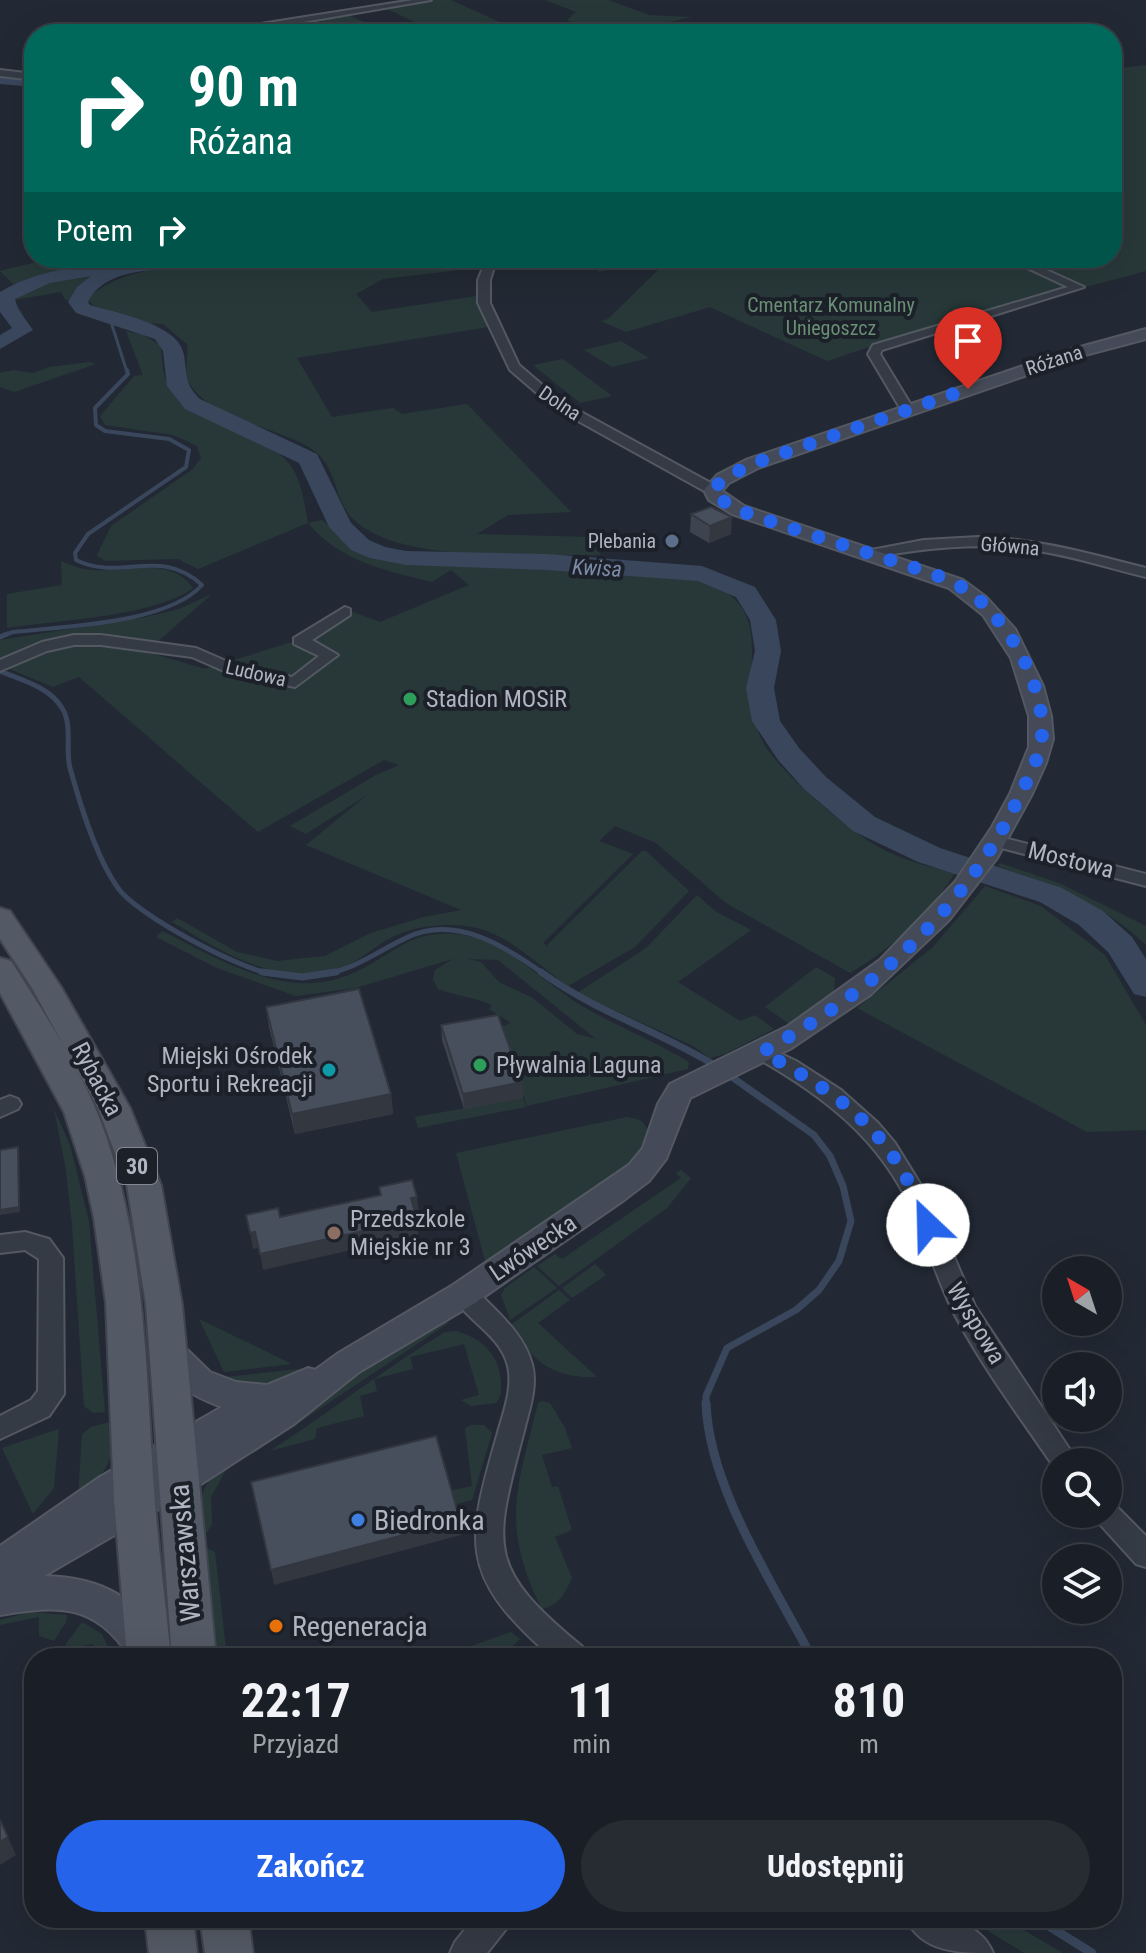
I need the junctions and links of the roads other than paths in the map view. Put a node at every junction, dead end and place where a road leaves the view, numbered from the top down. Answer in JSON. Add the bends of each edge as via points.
{"nodes":[{"id":1,"x":427,"y":0,"type":"edge"},
{"id":2,"x":281,"y":24,"type":"edge"},
{"id":3,"x":0,"y":73,"type":"edge"},
{"id":4,"x":24,"y":76,"type":"edge"},
{"id":5,"x":488,"y":268,"type":"edge"},
{"id":6,"x":1034,"y":268,"type":"edge"},
{"id":7,"x":1146,"y":334,"type":"edge"},
{"id":8,"x":908,"y":410,"type":"junction"},
{"id":9,"x":713,"y":490,"type":"junction"},
{"id":10,"x":871,"y":554,"type":"junction"},
{"id":11,"x":1146,"y":573,"type":"edge"},
{"id":12,"x":345,"y":612,"type":"dead end"},
{"id":13,"x":6,"y":663,"type":"edge"},
{"id":14,"x":992,"y":847,"type":"junction"},
{"id":15,"x":1146,"y":880,"type":"edge"},
{"id":16,"x":0,"y":917,"type":"edge"},
{"id":17,"x":0,"y":968,"type":"edge"},
{"id":18,"x":751,"y":1056,"type":"junction"},
{"id":19,"x":12,"y":1242,"type":"edge"},
{"id":20,"x":464,"y":1294,"type":"junction"},
{"id":21,"x":167,"y":1349,"type":"junction"},
{"id":22,"x":348,"y":1363,"type":"junction"},
{"id":23,"x":270,"y":1397,"type":"junction"},
{"id":24,"x":0,"y":1428,"type":"edge"},
{"id":25,"x":1056,"y":1448,"type":"edge"},
{"id":26,"x":177,"y":1463,"type":"junction"},
{"id":27,"x":134,"y":1489,"type":"junction"},
{"id":28,"x":1120,"y":1528,"type":"edge"},
{"id":29,"x":1146,"y":1555,"type":"edge"},
{"id":30,"x":0,"y":1567,"type":"edge"},
{"id":31,"x":0,"y":1583,"type":"edge"},
{"id":32,"x":0,"y":1598,"type":"edge"},
{"id":33,"x":144,"y":1648,"type":"edge"},
{"id":34,"x":147,"y":1648,"type":"edge"},
{"id":35,"x":193,"y":1648,"type":"edge"},
{"id":36,"x":563,"y":1648,"type":"edge"},
{"id":37,"x":170,"y":1928,"type":"edge"},
{"id":38,"x":225,"y":1928,"type":"edge"},
{"id":39,"x":487,"y":1928,"type":"edge"},
{"id":40,"x":938,"y":1928,"type":"edge"},
{"id":41,"x":173,"y":1953,"type":"edge"},
{"id":42,"x":229,"y":1953,"type":"edge"},
{"id":43,"x":466,"y":1953,"type":"edge"},
{"id":44,"x":977,"y":1953,"type":"edge"}],
"edges":[{"from":1,"to":2,"type":"street"},
{"from":3,"to":4,"type":"street"},
{"from":5,"to":9,"type":"street","name":"Dolna","via":[[484,303],[514,367],[557,404]]},
{"from":6,"to":8,"type":"street","via":[[1078,287],[877,348],[877,364]]},
{"from":7,"to":8,"type":"street","name":"Różana"},
{"from":8,"to":9,"type":"street","name":"Różana","via":[[752,464]]},
{"from":9,"to":10,"type":"street","via":[[738,510]]},
{"from":10,"to":11,"type":"street","name":"Główna","via":[[999,542]]},
{"from":10,"to":14,"type":"street","via":[[935,575],[974,595],[1020,651],[1035,692],[1040,748]]},
{"from":12,"to":13,"type":"street","name":"Ludowa","via":[[300,641],[330,655],[295,682],[229,669],[196,653],[101,640],[52,645]]},
{"from":14,"to":15,"type":"street","name":"Mostowa"},
{"from":14,"to":18,"type":"street","via":[[938,920],[872,980],[812,1024]]},
{"from":16,"to":21,"type":"main road","name":"Rybacka","number":"30","via":[[81,1047],[131,1150],[153,1225]]},
{"from":17,"to":27,"type":"main road","name":"Rybacka","number":"30","via":[[74,1101],[115,1225],[125,1295]]},
{"from":18,"to":20,"type":"street","name":"Lwówecka","via":[[688,1086],[656,1152],[639,1173]]},
{"from":18,"to":25,"type":"street","name":"Wyspowa","via":[[807,1076],[852,1107],[888,1147],[918,1200],[974,1326]]},
{"from":19,"to":24,"type":"street","via":[[41,1245],[53,1260],[52,1385],[40,1408]]},
{"from":20,"to":22,"type":"street","name":"Lwówecka"},
{"from":20,"to":36,"type":"street","via":[[514,1350],[522,1379],[488,1521],[490,1556],[507,1592]]},
{"from":21,"to":23,"type":"street","via":[[186,1374],[208,1389],[241,1398]]},
{"from":21,"to":26,"type":"main road","name":"Rybacka","number":"30"},
{"from":22,"to":23,"type":"street","name":"Lwówecka"},
{"from":22,"to":26,"type":"street","name":"Lwówecka","via":[[282,1414]]},
{"from":23,"to":26,"type":"street","name":"Lwówecka"},
{"from":26,"to":27,"type":"street","name":"Lwówecka"},
{"from":26,"to":35,"type":"main road","name":"Warszawska","number":"30"},
{"from":27,"to":30,"type":"street","name":"Lwówecka"},
{"from":27,"to":31,"type":"street","name":"Lwówecka"},
{"from":27,"to":34,"type":"main road","name":"Warszawska","number":"30"},
{"from":28,"to":29,"type":"street"},
{"from":32,"to":33,"type":"street","via":[[42,1592],[98,1600],[129,1622]]},
{"from":37,"to":41,"type":"main road"},
{"from":38,"to":42,"type":"main road"},
{"from":39,"to":43,"type":"street"},
{"from":40,"to":44,"type":"street"}]}
